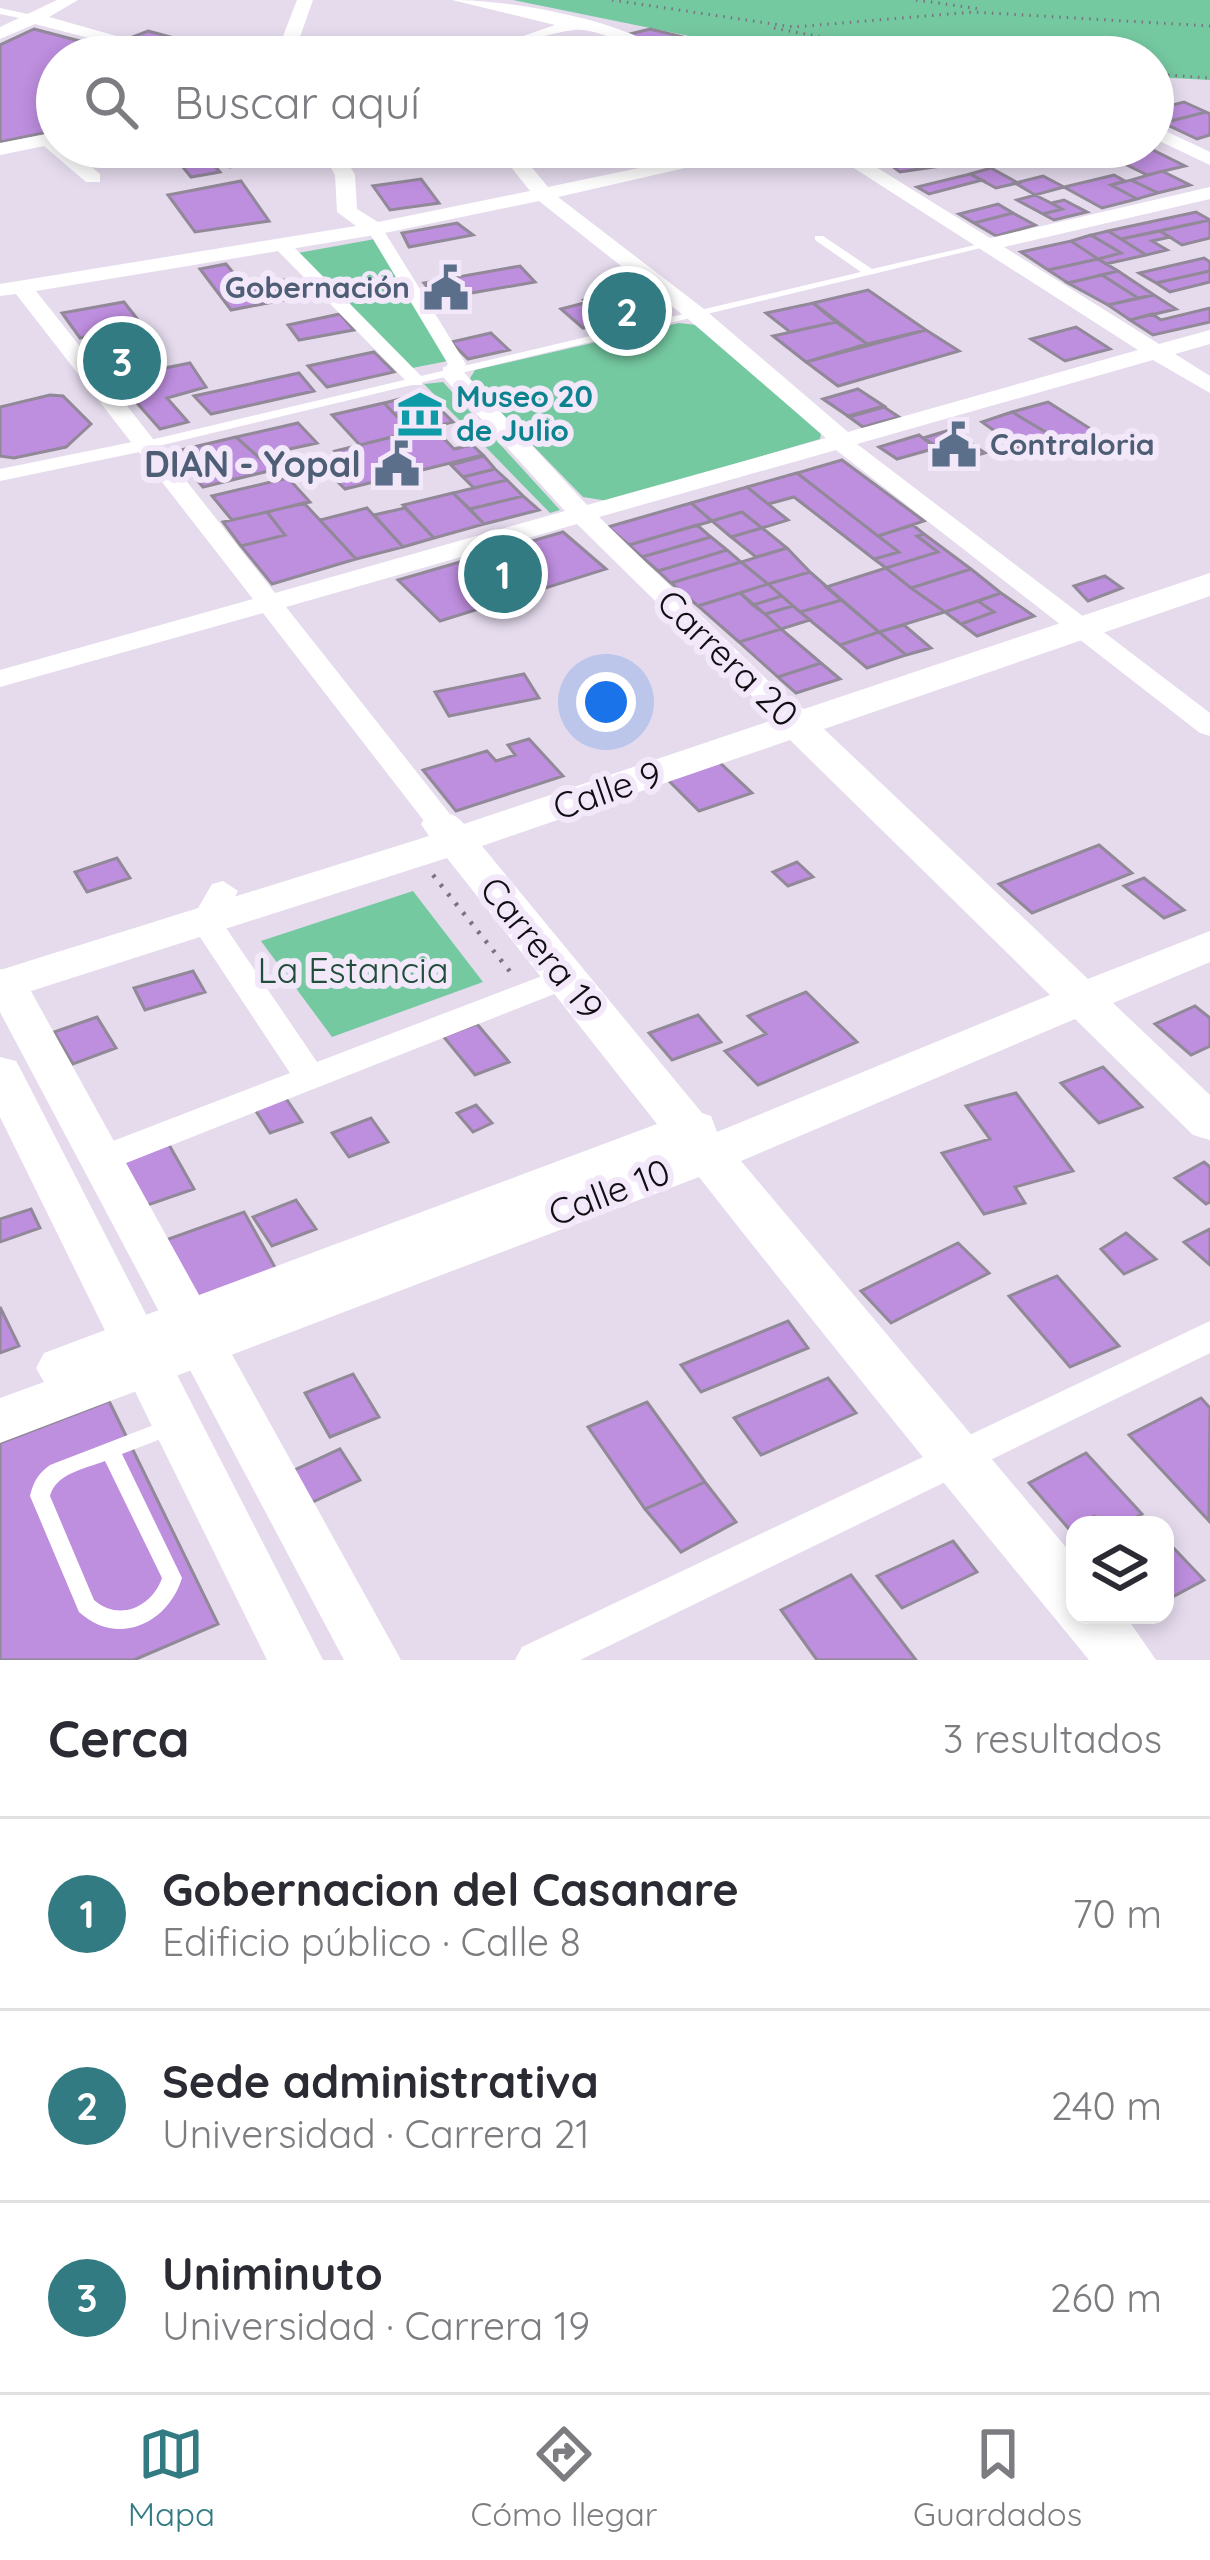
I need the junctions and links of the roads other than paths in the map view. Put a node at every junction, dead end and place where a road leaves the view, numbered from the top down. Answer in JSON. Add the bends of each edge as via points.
{"nodes":[{"id":1,"x":70,"y":0,"type":"edge"},
{"id":2,"x":305,"y":0,"type":"edge"},
{"id":3,"x":460,"y":0,"type":"edge"},
{"id":4,"x":0,"y":11,"type":"edge"},
{"id":5,"x":34,"y":18,"type":"junction"},
{"id":6,"x":572,"y":25,"type":"junction"},
{"id":7,"x":0,"y":34,"type":"edge"},
{"id":8,"x":102,"y":36,"type":"edge"},
{"id":9,"x":292,"y":36,"type":"edge"},
{"id":10,"x":538,"y":36,"type":"edge"},
{"id":11,"x":620,"y":36,"type":"edge"},
{"id":12,"x":1174,"y":141,"type":"edge"},
{"id":13,"x":36,"y":142,"type":"edge"},
{"id":14,"x":0,"y":149,"type":"edge"},
{"id":15,"x":1210,"y":159,"type":"edge"},
{"id":16,"x":83,"y":168,"type":"edge"},
{"id":17,"x":341,"y":168,"type":"edge"},
{"id":18,"x":522,"y":168,"type":"edge"},
{"id":19,"x":672,"y":168,"type":"edge"},
{"id":20,"x":863,"y":168,"type":"edge"},
{"id":21,"x":93,"y":178,"type":"dead end"},
{"id":22,"x":1210,"y":193,"type":"edge"},
{"id":23,"x":545,"y":196,"type":"junction"},
{"id":24,"x":375,"y":229,"type":"junction"},
{"id":25,"x":819,"y":238,"type":"dead end"},
{"id":26,"x":282,"y":245,"type":"junction"},
{"id":27,"x":984,"y":246,"type":"junction"},
{"id":28,"x":870,"y":273,"type":"junction"},
{"id":29,"x":10,"y":288,"type":"edge"},
{"id":30,"x":696,"y":314,"type":"junction"},
{"id":31,"x":1210,"y":337,"type":"edge"},
{"id":32,"x":1153,"y":353,"type":"junction"},
{"id":33,"x":451,"y":372,"type":"junction"},
{"id":34,"x":416,"y":381,"type":"junction"},
{"id":35,"x":1210,"y":386,"type":"edge"},
{"id":36,"x":844,"y":441,"type":"junction"},
{"id":37,"x":142,"y":446,"type":"junction"},
{"id":38,"x":0,"y":476,"type":"edge"},
{"id":39,"x":581,"y":514,"type":"junction"},
{"id":40,"x":1210,"y":567,"type":"edge"},
{"id":41,"x":1210,"y":584,"type":"edge"},
{"id":42,"x":266,"y":604,"type":"junction"},
{"id":43,"x":1083,"y":619,"type":"junction"},
{"id":44,"x":0,"y":679,"type":"edge"},
{"id":45,"x":1210,"y":702,"type":"edge"},
{"id":46,"x":789,"y":718,"type":"junction"},
{"id":47,"x":1210,"y":727,"type":"edge"},
{"id":48,"x":443,"y":846,"type":"junction"},
{"id":49,"x":214,"y":907,"type":"junction"},
{"id":50,"x":1210,"y":919,"type":"edge"},
{"id":51,"x":1210,"y":946,"type":"edge"},
{"id":52,"x":1,"y":978,"type":"edge"},
{"id":53,"x":566,"y":978,"type":"junction"},
{"id":54,"x":1072,"y":991,"type":"junction"},
{"id":55,"x":0,"y":1072,"type":"edge"},
{"id":56,"x":311,"y":1079,"type":"junction"},
{"id":57,"x":1210,"y":1123,"type":"edge"},
{"id":58,"x":699,"y":1142,"type":"junction"},
{"id":59,"x":100,"y":1160,"type":"junction"},
{"id":60,"x":193,"y":1334,"type":"junction"},
{"id":61,"x":1210,"y":1336,"type":"edge"},
{"id":62,"x":142,"y":1354,"type":"junction"},
{"id":63,"x":0,"y":1392,"type":"edge"},
{"id":64,"x":0,"y":1421,"type":"edge"},
{"id":65,"x":176,"y":1424,"type":"junction"},
{"id":66,"x":110,"y":1450,"type":"junction"},
{"id":67,"x":952,"y":1457,"type":"junction"},
{"id":68,"x":1066,"y":1590,"type":"edge"},
{"id":69,"x":1096,"y":1624,"type":"edge"},
{"id":70,"x":295,"y":1660,"type":"edge"},
{"id":71,"x":373,"y":1660,"type":"edge"},
{"id":72,"x":537,"y":1660,"type":"edge"},
{"id":73,"x":1126,"y":1660,"type":"edge"}],
"edges":[{"from":1,"to":5,"type":"street"},
{"from":2,"to":9,"type":"street"},
{"from":3,"to":6,"type":"street"},
{"from":4,"to":5,"type":"lane"},
{"from":5,"to":7,"type":"street"},
{"from":5,"to":8,"type":"street"},
{"from":6,"to":10,"type":"street"},
{"from":6,"to":11,"type":"street"},
{"from":12,"to":15,"type":"street"},
{"from":13,"to":14,"type":"street"},
{"from":16,"to":21,"type":"street"},
{"from":17,"to":24,"type":"street","name":"Carrera 20","via":[[346,212]]},
{"from":18,"to":23,"type":"street"},
{"from":19,"to":23,"type":"street"},
{"from":20,"to":27,"type":"street"},
{"from":22,"to":27,"type":"street"},
{"from":23,"to":24,"type":"street"},
{"from":23,"to":30,"type":"street"},
{"from":24,"to":26,"type":"street"},
{"from":24,"to":33,"type":"street","name":"Carrera 20","via":[[457,364]]},
{"from":25,"to":28,"type":"lane"},
{"from":26,"to":29,"type":"street"},
{"from":26,"to":34,"type":"street"},
{"from":27,"to":28,"type":"lane"},
{"from":27,"to":32,"type":"street"},
{"from":28,"to":30,"type":"lane"},
{"from":29,"to":37,"type":"street","name":"Carrera 19"},
{"from":30,"to":33,"type":"lane"},
{"from":30,"to":36,"type":"street"},
{"from":31,"to":32,"type":"street"},
{"from":32,"to":35,"type":"street"},
{"from":32,"to":36,"type":"street"},
{"from":33,"to":34,"type":"lane"},
{"from":33,"to":39,"type":"street","name":"Carrera 20"},
{"from":34,"to":37,"type":"lane"},
{"from":36,"to":39,"type":"street"},
{"from":36,"to":43,"type":"street","via":[[849,453]]},
{"from":37,"to":38,"type":"street"},
{"from":37,"to":42,"type":"street","name":"Carrera 19"},
{"from":39,"to":42,"type":"street"},
{"from":39,"to":46,"type":"street","name":"Carrera 20"},
{"from":40,"to":43,"type":"main road","name":"Calle 9"},
{"from":41,"to":43,"type":"main road","name":"Calle 9"},
{"from":42,"to":44,"type":"street"},
{"from":42,"to":48,"type":"street","name":"Carrera 19"},
{"from":43,"to":45,"type":"street"},
{"from":43,"to":46,"type":"main road","name":"Calle 9"},
{"from":43,"to":47,"type":"street"},
{"from":46,"to":48,"type":"main road","name":"Calle 9"},
{"from":46,"to":54,"type":"main road","name":"Carrera 20"},
{"from":48,"to":49,"type":"main road","name":"Calle 9"},
{"from":48,"to":53,"type":"main road","name":"Carrera 19"},
{"from":49,"to":52,"type":"main road","name":"Calle 9"},
{"from":49,"to":56,"type":"street"},
{"from":50,"to":54,"type":"main road","name":"Calle 10"},
{"from":51,"to":54,"type":"main road","name":"Calle 10"},
{"from":52,"to":59,"type":"street"},
{"from":53,"to":56,"type":"street"},
{"from":53,"to":58,"type":"main road","name":"Carrera 19"},
{"from":54,"to":57,"type":"main road","name":"Carrera 20"},
{"from":54,"to":58,"type":"main road","name":"Calle 10"},
{"from":55,"to":62,"type":"street"},
{"from":56,"to":59,"type":"street"},
{"from":58,"to":60,"type":"main road","name":"Calle 10"},
{"from":58,"to":67,"type":"main road","name":"Carrera 19"},
{"from":59,"to":60,"type":"street"},
{"from":60,"to":62,"type":"main road","name":"Calle 10"},
{"from":60,"to":71,"type":"street"},
{"from":61,"to":67,"type":"street"},
{"from":62,"to":63,"type":"main road","name":"Calle 10"},
{"from":62,"to":64,"type":"main road","name":"Calle 10"},
{"from":62,"to":65,"type":"street"},
{"from":65,"to":66,"type":"lane"},
{"from":65,"to":70,"type":"street"},
{"from":66,"to":66,"type":"lane","via":[[57,1471],[40,1496],[86,1606],[114,1622],[160,1608],[172,1578]]},
{"from":67,"to":68,"type":"main road","name":"Carrera 19"},
{"from":67,"to":72,"type":"street"},
{"from":69,"to":73,"type":"main road"}]}
